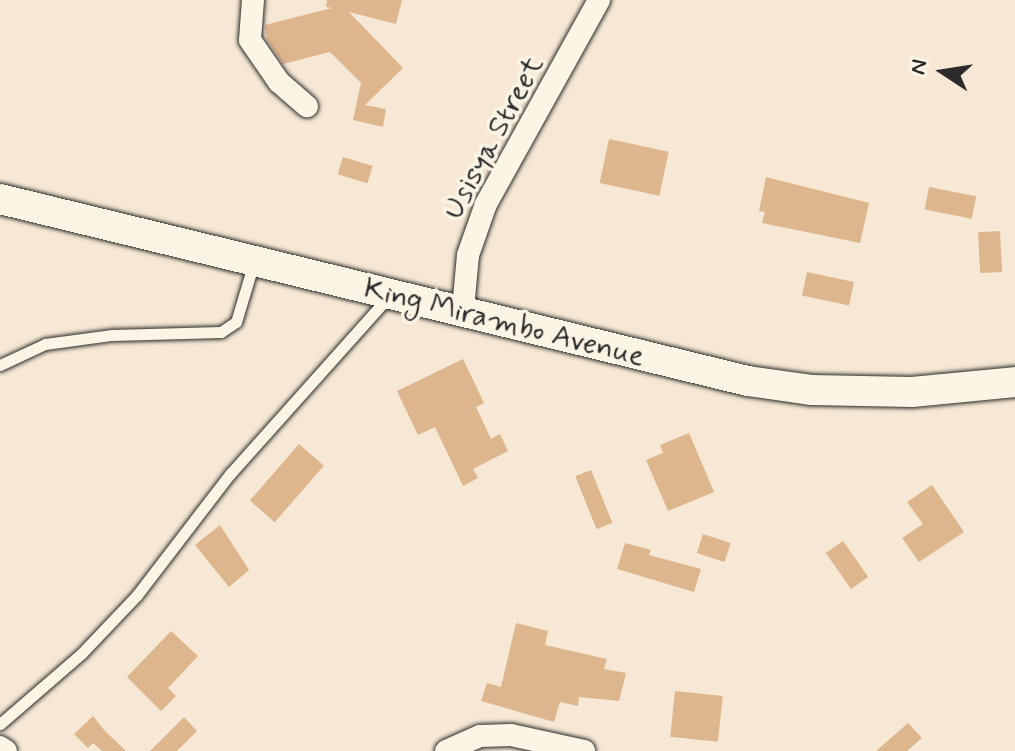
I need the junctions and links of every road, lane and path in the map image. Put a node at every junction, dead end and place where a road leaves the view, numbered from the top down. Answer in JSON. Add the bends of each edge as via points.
{"nodes":[{"id":1,"x":253,"y":0,"type":"edge"},
{"id":2,"x":599,"y":0,"type":"edge"},
{"id":3,"x":307,"y":106,"type":"dead end"},
{"id":4,"x":0,"y":199,"type":"edge"},
{"id":5,"x":254,"y":262,"type":"junction"},
{"id":6,"x":390,"y":295,"type":"junction"},
{"id":7,"x":463,"y":309,"type":"junction"},
{"id":8,"x":0,"y":356,"type":"edge"},
{"id":9,"x":14,"y":356,"type":"junction"},
{"id":10,"x":0,"y":365,"type":"edge"},
{"id":11,"x":1015,"y":382,"type":"edge"},
{"id":12,"x":0,"y":724,"type":"edge"},
{"id":13,"x":0,"y":747,"type":"edge"},
{"id":14,"x":6,"y":751,"type":"edge"},
{"id":15,"x":446,"y":751,"type":"edge"},
{"id":16,"x":584,"y":751,"type":"edge"}],
"edges":[{"from":1,"to":3,"type":"street","via":[[250,40],[259,58]]},
{"from":2,"to":7,"type":"street","name":"Usisya Street","via":[[486,204],[468,255]]},
{"from":4,"to":5,"type":"main road","name":"King Mirambo Avenue"},
{"from":5,"to":6,"type":"main road","name":"King Mirambo Avenue"},
{"from":5,"to":9,"type":"lane","via":[[236,322],[221,332],[112,335],[45,344]]},
{"from":6,"to":7,"type":"main road","name":"King Mirambo Avenue"},
{"from":6,"to":12,"type":"lane","via":[[230,474],[137,595],[82,653]]},
{"from":7,"to":11,"type":"main road","name":"King Mirambo Avenue","via":[[634,356],[784,387],[912,392]]},
{"from":8,"to":9,"type":"lane"},
{"from":9,"to":10,"type":"lane"},
{"from":13,"to":14,"type":"street"},
{"from":15,"to":16,"type":"street","via":[[480,736],[511,735]]}]}
